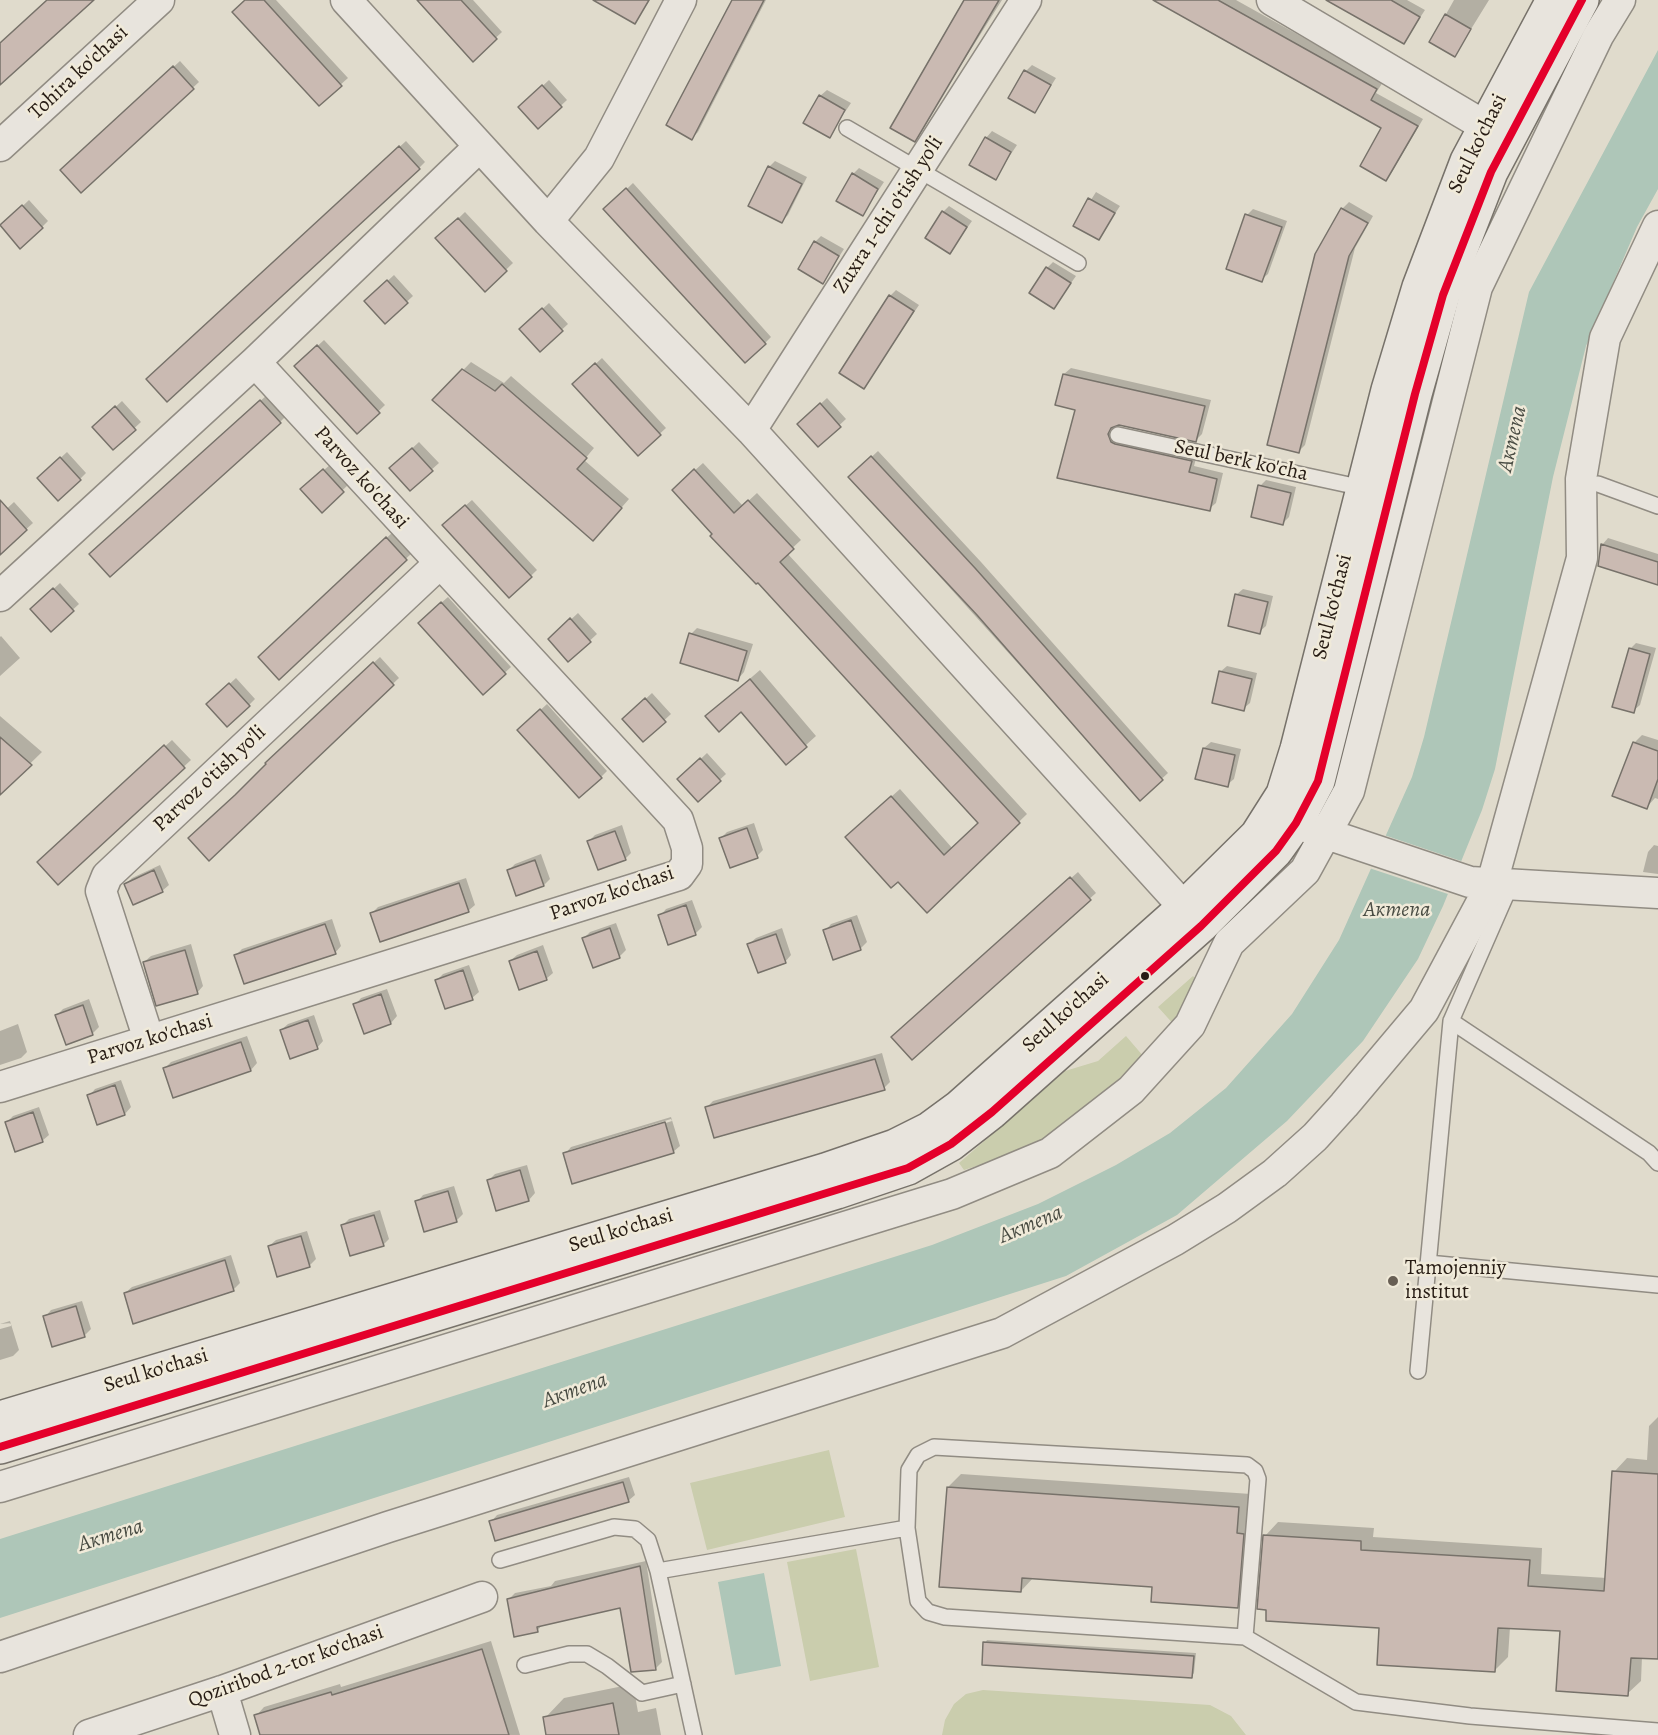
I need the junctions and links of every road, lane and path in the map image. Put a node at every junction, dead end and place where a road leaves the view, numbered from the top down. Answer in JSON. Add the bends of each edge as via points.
{"nodes":[{"id":1,"x":159,"y":0,"type":"edge"},
{"id":2,"x":346,"y":0,"type":"edge"},
{"id":3,"x":681,"y":0,"type":"edge"},
{"id":4,"x":1026,"y":0,"type":"edge"},
{"id":5,"x":1272,"y":0,"type":"edge"},
{"id":6,"x":1553,"y":0,"type":"edge"},
{"id":7,"x":1582,"y":0,"type":"edge"},
{"id":8,"x":1620,"y":0,"type":"edge"},
{"id":9,"x":847,"y":128,"type":"dead end"},
{"id":10,"x":1496,"y":132,"type":"junction"},
{"id":11,"x":0,"y":146,"type":"edge"},
{"id":12,"x":479,"y":147,"type":"junction"},
{"id":13,"x":918,"y":170,"type":"junction"},
{"id":14,"x":548,"y":221,"type":"junction"},
{"id":15,"x":1658,"y":226,"type":"edge"},
{"id":16,"x":1078,"y":263,"type":"dead end"},
{"id":17,"x":1658,"y":265,"type":"edge"},
{"id":18,"x":255,"y":362,"type":"junction"},
{"id":19,"x":751,"y":430,"type":"junction"},
{"id":20,"x":1118,"y":435,"type":"dead end"},
{"id":21,"x":1598,"y":484,"type":"joint"},
{"id":22,"x":1363,"y":488,"type":"junction"},
{"id":23,"x":1658,"y":506,"type":"edge"},
{"id":24,"x":439,"y":564,"type":"junction"},
{"id":25,"x":0,"y":596,"type":"edge"},
{"id":26,"x":1285,"y":818,"type":"junction"},
{"id":27,"x":1332,"y":838,"type":"junction"},
{"id":28,"x":1490,"y":883,"type":"junction"},
{"id":29,"x":1658,"y":893,"type":"edge"},
{"id":30,"x":1193,"y":916,"type":"junction"},
{"id":31,"x":1450,"y":1021,"type":"junction"},
{"id":32,"x":149,"y":1040,"type":"junction"},
{"id":33,"x":0,"y":1087,"type":"edge"},
{"id":34,"x":1658,"y":1163,"type":"edge"},
{"id":35,"x":1428,"y":1263,"type":"junction"},
{"id":36,"x":1658,"y":1285,"type":"edge"},
{"id":37,"x":1418,"y":1371,"type":"dead end"},
{"id":38,"x":0,"y":1418,"type":"edge"},
{"id":39,"x":0,"y":1447,"type":"edge"},
{"id":40,"x":0,"y":1487,"type":"edge"},
{"id":41,"x":907,"y":1527,"type":"junction"},
{"id":42,"x":500,"y":1560,"type":"dead end"},
{"id":43,"x":658,"y":1571,"type":"junction"},
{"id":44,"x":482,"y":1597,"type":"dead end"},
{"id":45,"x":1245,"y":1637,"type":"junction"},
{"id":46,"x":0,"y":1657,"type":"edge"},
{"id":47,"x":525,"y":1665,"type":"dead end"},
{"id":48,"x":683,"y":1684,"type":"junction"},
{"id":49,"x":222,"y":1691,"type":"junction"},
{"id":50,"x":1658,"y":1731,"type":"edge"},
{"id":51,"x":89,"y":1735,"type":"edge"},
{"id":52,"x":235,"y":1735,"type":"edge"},
{"id":53,"x":694,"y":1735,"type":"edge"}],
"edges":[{"from":1,"to":11,"type":"street","name":"Tohira ko'chasi"},
{"from":2,"to":12,"type":"street"},
{"from":3,"to":14,"type":"street","via":[[599,158]]},
{"from":4,"to":13,"type":"street","name":"Zuxra 1-chi o'tish yo'li"},
{"from":5,"to":10,"type":"street"},
{"from":6,"to":10,"type":"main road","name":"Seul ko'chasi"},
{"from":7,"to":10,"type":"main road","name":"Seul ko'chasi"},
{"from":8,"to":27,"type":"street","via":[[1598,36],[1477,287],[1349,791]]},
{"from":9,"to":13,"type":"lane"},
{"from":10,"to":22,"type":"main road","name":"Seul ko'chasi","via":[[1450,202],[1419,287]]},
{"from":10,"to":26,"type":"main road","name":"Seul ko'chasi","via":[[1491,172],[1443,295],[1415,394],[1326,753],[1313,794]]},
{"from":12,"to":14,"type":"street"},
{"from":12,"to":18,"type":"street"},
{"from":13,"to":16,"type":"lane"},
{"from":13,"to":19,"type":"street","name":"Zuxra 1-chi o'tish yo'li"},
{"from":14,"to":19,"type":"street"},
{"from":15,"to":28,"type":"street","via":[[1605,338],[1581,479],[1582,558]]},
{"from":17,"to":21,"type":"street","via":[[1618,362]]},
{"from":18,"to":24,"type":"street","name":"Parvoz ko'chasi"},
{"from":18,"to":25,"type":"street"},
{"from":19,"to":30,"type":"street"},
{"from":20,"to":22,"type":"lane","name":"Seul berk ko'cha"},
{"from":21,"to":23,"type":"lane"},
{"from":22,"to":26,"type":"main road","name":"Seul ko'chasi","via":[[1283,794]]},
{"from":24,"to":32,"type":"street","name":"Parvoz o'tish yo'li","via":[[107,876],[101,891]]},
{"from":24,"to":32,"type":"street","name":"Parvoz ko'chasi","via":[[678,820],[687,848],[687,864],[679,875]]},
{"from":26,"to":27,"type":"street"},
{"from":26,"to":30,"type":"main road","name":"Seul ko'chasi","via":[[1245,848]]},
{"from":27,"to":28,"type":"street"},
{"from":27,"to":40,"type":"street","via":[[1305,871],[1229,943],[1190,1025],[1131,1090],[1050,1153],[952,1194]]},
{"from":28,"to":29,"type":"street"},
{"from":28,"to":31,"type":"lane"},
{"from":28,"to":46,"type":"street","via":[[1424,1010],[1315,1137],[1227,1208],[1002,1333],[388,1527]]},
{"from":30,"to":38,"type":"main road","name":"Seul ko'chasi","via":[[959,1107],[896,1146]]},
{"from":30,"to":39,"type":"main road","name":"Seul ko'chasi","via":[[992,1112],[951,1144],[908,1168]]},
{"from":31,"to":34,"type":"lane"},
{"from":31,"to":35,"type":"lane"},
{"from":32,"to":33,"type":"street","name":"Parvoz ko'chasi"},
{"from":35,"to":36,"type":"lane"},
{"from":35,"to":37,"type":"lane"},
{"from":41,"to":43,"type":"lane"},
{"from":41,"to":45,"type":"lane","via":[[918,1600],[928,1612],[945,1617]]},
{"from":41,"to":45,"type":"lane","via":[[909,1470],[918,1455],[934,1447],[1247,1465],[1258,1479]]},
{"from":42,"to":43,"type":"lane","via":[[614,1527],[635,1529],[648,1539]]},
{"from":43,"to":48,"type":"lane"},
{"from":44,"to":49,"type":"street","name":"Qoziribod 2-tor ko‘chasi"},
{"from":45,"to":50,"type":"lane","via":[[1356,1702],[1470,1716]]},
{"from":47,"to":48,"type":"lane","via":[[569,1654],[586,1654],[642,1693]]},
{"from":48,"to":53,"type":"lane"},
{"from":49,"to":51,"type":"street","name":"Qoziribod 2-tor ko‘chasi"},
{"from":49,"to":52,"type":"street"}]}
